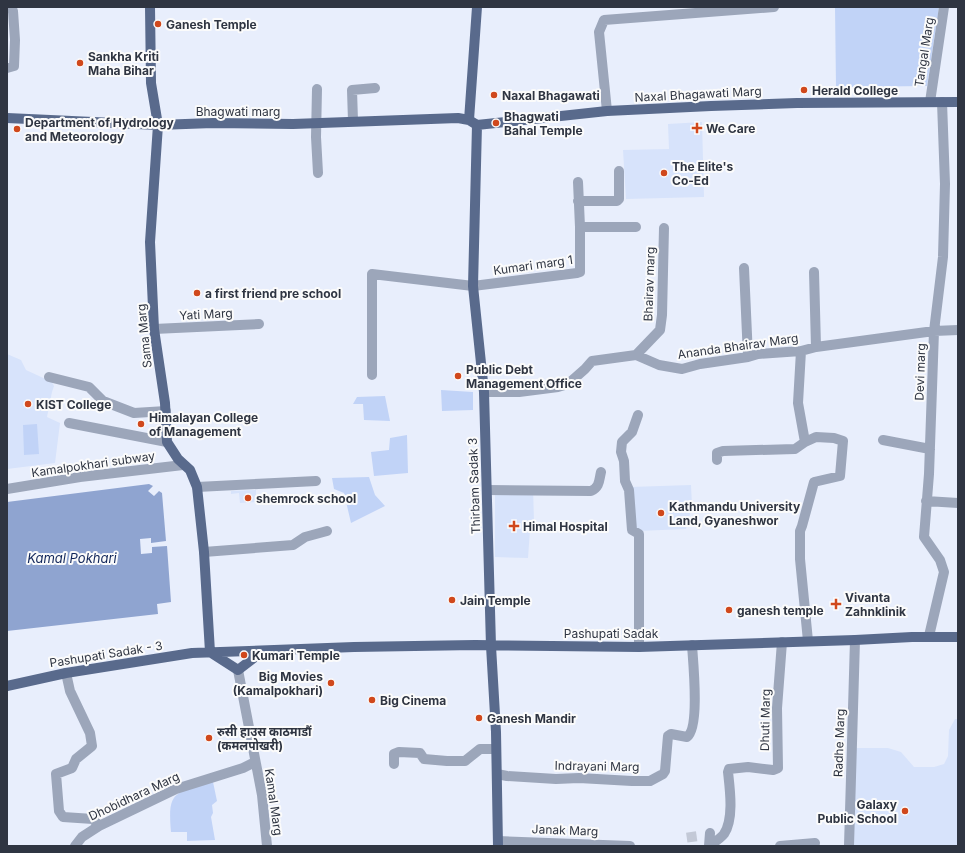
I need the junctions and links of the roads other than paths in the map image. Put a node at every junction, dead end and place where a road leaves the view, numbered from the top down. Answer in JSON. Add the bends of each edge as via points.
{"nodes":[{"id":1,"x":8,"y":7,"type":"edge"},
{"id":2,"x":150,"y":7,"type":"edge"},
{"id":3,"x":477,"y":7,"type":"edge"},
{"id":4,"x":774,"y":7,"type":"edge"},
{"id":5,"x":944,"y":7,"type":"edge"},
{"id":6,"x":7,"y":68,"type":"edge"},
{"id":7,"x":375,"y":88,"type":"dead end"},
{"id":8,"x":317,"y":89,"type":"dead end"},
{"id":9,"x":930,"y":102,"type":"junction"},
{"id":10,"x":942,"y":102,"type":"junction"},
{"id":11,"x":958,"y":102,"type":"edge"},
{"id":12,"x":607,"y":112,"type":"junction"},
{"id":13,"x":7,"y":118,"type":"edge"},
{"id":14,"x":353,"y":121,"type":"junction"},
{"id":15,"x":316,"y":123,"type":"junction"},
{"id":16,"x":473,"y":123,"type":"junction"},
{"id":17,"x":158,"y":125,"type":"junction"},
{"id":18,"x":619,"y":171,"type":"dead end"},
{"id":19,"x":318,"y":173,"type":"dead end"},
{"id":20,"x":578,"y":182,"type":"dead end"},
{"id":21,"x":578,"y":201,"type":"junction"},
{"id":22,"x":580,"y":227,"type":"junction"},
{"id":23,"x":636,"y":227,"type":"dead end"},
{"id":24,"x":664,"y":228,"type":"dead end"},
{"id":25,"x":744,"y":268,"type":"dead end"},
{"id":26,"x":814,"y":272,"type":"dead end"},
{"id":27,"x":473,"y":286,"type":"junction"},
{"id":28,"x":259,"y":324,"type":"dead end"},
{"id":29,"x":154,"y":329,"type":"junction"},
{"id":30,"x":958,"y":330,"type":"edge"},
{"id":31,"x":934,"y":332,"type":"junction"},
{"id":32,"x":816,"y":347,"type":"junction"},
{"id":33,"x":801,"y":351,"type":"junction"},
{"id":34,"x":636,"y":355,"type":"junction"},
{"id":35,"x":748,"y":358,"type":"junction"},
{"id":36,"x":372,"y":376,"type":"dead end"},
{"id":37,"x":49,"y":377,"type":"dead end"},
{"id":38,"x":484,"y":392,"type":"junction"},
{"id":39,"x":166,"y":411,"type":"junction"},
{"id":40,"x":638,"y":414,"type":"dead end"},
{"id":41,"x":69,"y":423,"type":"dead end"},
{"id":42,"x":883,"y":440,"type":"dead end"},
{"id":43,"x":167,"y":442,"type":"junction"},
{"id":44,"x":805,"y":442,"type":"junction"},
{"id":45,"x":930,"y":449,"type":"junction"},
{"id":46,"x":717,"y":460,"type":"dead end"},
{"id":47,"x":183,"y":465,"type":"junction"},
{"id":48,"x":601,"y":472,"type":"dead end"},
{"id":49,"x":316,"y":480,"type":"dead end"},
{"id":50,"x":198,"y":487,"type":"junction"},
{"id":51,"x":7,"y":489,"type":"edge"},
{"id":52,"x":487,"y":490,"type":"junction"},
{"id":53,"x":926,"y":501,"type":"junction"},
{"id":54,"x":958,"y":503,"type":"edge"},
{"id":55,"x":327,"y":531,"type":"dead end"},
{"id":56,"x":204,"y":552,"type":"junction"},
{"id":57,"x":929,"y":636,"type":"junction"},
{"id":58,"x":958,"y":636,"type":"edge"},
{"id":59,"x":855,"y":640,"type":"junction"},
{"id":60,"x":808,"y":641,"type":"junction"},
{"id":61,"x":782,"y":642,"type":"junction"},
{"id":62,"x":692,"y":645,"type":"junction"},
{"id":63,"x":491,"y":646,"type":"junction"},
{"id":64,"x":639,"y":647,"type":"junction"},
{"id":65,"x":210,"y":652,"type":"junction"},
{"id":66,"x":263,"y":652,"type":"junction"},
{"id":67,"x":238,"y":670,"type":"junction"},
{"id":68,"x":66,"y":673,"type":"junction"},
{"id":69,"x":7,"y":686,"type":"edge"},
{"id":70,"x":496,"y":749,"type":"junction"},
{"id":71,"x":255,"y":762,"type":"junction"},
{"id":72,"x":394,"y":764,"type":"dead end"},
{"id":73,"x":497,"y":774,"type":"junction"},
{"id":74,"x":99,"y":826,"type":"junction"},
{"id":75,"x":710,"y":833,"type":"dead end"},
{"id":76,"x":815,"y":843,"type":"dead end"},
{"id":77,"x":498,"y":844,"type":"edge"},
{"id":78,"x":74,"y":846,"type":"edge"},
{"id":79,"x":267,"y":846,"type":"edge"},
{"id":80,"x":630,"y":846,"type":"edge"},
{"id":81,"x":709,"y":846,"type":"edge"},
{"id":82,"x":780,"y":846,"type":"edge"},
{"id":83,"x":849,"y":846,"type":"edge"}],
"edges":[{"from":1,"to":6,"type":"street","via":[[13,11],[15,40],[14,66]]},
{"from":2,"to":17,"type":"main road","name":"Sama Marg","via":[[151,83]]},
{"from":3,"to":16,"type":"main road","name":"Thirbam Sadak 3"},
{"from":4,"to":12,"type":"street","via":[[604,20],[599,32]]},
{"from":5,"to":9,"type":"street","name":"Tangal Marg"},
{"from":7,"to":14,"type":"street","via":[[352,90]]},
{"from":8,"to":15,"type":"street"},
{"from":9,"to":10,"type":"main road"},
{"from":9,"to":12,"type":"main road","name":"Naxal Bhagawati Marg","via":[[766,104]]},
{"from":10,"to":11,"type":"main road"},
{"from":10,"to":31,"type":"street","name":"Devi marg","via":[[945,184],[943,257]]},
{"from":12,"to":16,"type":"main road","name":"Naxal Bhagawati Marg"},
{"from":13,"to":17,"type":"main road","name":"Bhagwati marg"},
{"from":14,"to":15,"type":"main road","name":"Bhagwati marg"},
{"from":14,"to":16,"type":"main road","name":"Bhagwati marg","via":[[458,118]]},
{"from":15,"to":17,"type":"main road","name":"Bhagwati marg"},
{"from":15,"to":19,"type":"street"},
{"from":16,"to":27,"type":"main road","name":"Thirbam Sadak 3"},
{"from":17,"to":29,"type":"main road","name":"Sama Marg","via":[[150,242]]},
{"from":18,"to":21,"type":"street","via":[[619,199]]},
{"from":20,"to":21,"type":"street","name":"Kumari marg 1"},
{"from":21,"to":22,"type":"street","name":"Kumari marg 1"},
{"from":22,"to":23,"type":"street"},
{"from":22,"to":27,"type":"street","name":"Kumari marg 1","via":[[580,272]]},
{"from":24,"to":34,"type":"street","name":"Bhairav marg","via":[[660,330]]},
{"from":25,"to":35,"type":"street"},
{"from":26,"to":32,"type":"street"},
{"from":27,"to":36,"type":"street","via":[[372,274]]},
{"from":27,"to":38,"type":"main road","name":"Thirbam Sadak 3"},
{"from":28,"to":29,"type":"street","name":"Yati Marg"},
{"from":29,"to":39,"type":"main road","name":"Sama Marg"},
{"from":30,"to":31,"type":"street","name":"Ananda Bhairav Marg"},
{"from":31,"to":32,"type":"street","name":"Ananda Bhairav Marg"},
{"from":31,"to":45,"type":"street","name":"Devi marg"},
{"from":32,"to":33,"type":"street","name":"Ananda Bhairav Marg"},
{"from":33,"to":35,"type":"street","name":"Ananda Bhairav Marg","via":[[758,354]]},
{"from":33,"to":44,"type":"street","via":[[798,403]]},
{"from":34,"to":35,"type":"street","name":"Ananda Bhairav Marg","via":[[659,365],[682,369]]},
{"from":34,"to":38,"type":"street","via":[[592,361],[568,384],[558,387],[519,392]]},
{"from":37,"to":39,"type":"street","via":[[89,387],[103,401],[134,413]]},
{"from":38,"to":52,"type":"main road","name":"Thirbam Sadak 3"},
{"from":39,"to":43,"type":"main road","name":"Sama Marg"},
{"from":40,"to":64,"type":"street","via":[[632,432],[622,442],[621,452],[629,490],[632,530],[639,534]]},
{"from":41,"to":43,"type":"street"},
{"from":42,"to":45,"type":"street"},
{"from":43,"to":47,"type":"main road"},
{"from":44,"to":46,"type":"street","via":[[795,449],[723,451],[717,453]]},
{"from":44,"to":60,"type":"street","via":[[816,437],[834,438],[843,442],[840,476],[814,482],[800,531],[800,559]]},
{"from":45,"to":53,"type":"street","name":"Devi marg"},
{"from":47,"to":50,"type":"main road","via":[[190,470]]},
{"from":47,"to":51,"type":"street","name":"Kamalpokhari subway","via":[[80,477]]},
{"from":48,"to":52,"type":"street","via":[[599,485],[591,491]]},
{"from":49,"to":50,"type":"street"},
{"from":50,"to":56,"type":"main road"},
{"from":52,"to":63,"type":"main road","name":"Thirbam Sadak 3"},
{"from":53,"to":54,"type":"street"},
{"from":53,"to":57,"type":"street","name":"Devi marg","via":[[924,537],[940,560],[944,572]]},
{"from":55,"to":56,"type":"street","via":[[293,545]]},
{"from":56,"to":65,"type":"main road"},
{"from":57,"to":58,"type":"main road","name":"Pashupati Sadak"},
{"from":57,"to":59,"type":"main road","name":"Pashupati Sadak"},
{"from":59,"to":60,"type":"main road","name":"Pashupati Sadak"},
{"from":59,"to":83,"type":"street","name":"Radhe Marg"},
{"from":60,"to":61,"type":"main road","name":"Pashupati Sadak"},
{"from":61,"to":62,"type":"main road","name":"Pashupati Sadak"},
{"from":61,"to":81,"type":"street","name":"Dhuti Marg","via":[[777,708],[778,768],[773,770],[739,767],[728,770],[729,824],[723,835]]},
{"from":62,"to":64,"type":"main road","name":"Pashupati Sadak"},
{"from":62,"to":73,"type":"street","name":"Indrayani Marg","via":[[695,695],[692,729],[687,737],[672,734],[668,736],[663,774],[650,780],[632,781]]},
{"from":63,"to":64,"type":"main road","name":"Pashupati Sadak"},
{"from":63,"to":66,"type":"main road","name":"Pashupati Sadak","via":[[354,647]]},
{"from":63,"to":70,"type":"main road","name":"Thirbam Sadak 3"},
{"from":65,"to":66,"type":"main road","name":"Pashupati Sadak"},
{"from":65,"to":67,"type":"main road"},
{"from":65,"to":68,"type":"main road","name":"Pashupati Sadak - 3"},
{"from":66,"to":67,"type":"main road"},
{"from":67,"to":71,"type":"street","name":"Kamal Marg"},
{"from":68,"to":69,"type":"main road","name":"Pashupati Sadak - 3"},
{"from":68,"to":74,"type":"street","via":[[70,691],[90,733],[92,746],[76,759],[72,768],[56,774],[59,811],[63,817],[93,819]]},
{"from":70,"to":72,"type":"street","via":[[480,749],[465,761],[424,758],[420,753],[399,752],[394,754]]},
{"from":70,"to":73,"type":"main road","name":"Thirbam Sadak 3"},
{"from":71,"to":74,"type":"street","name":"Dhobidhara Marg","via":[[244,768],[176,789]]},
{"from":71,"to":79,"type":"street","name":"Kamal Marg","via":[[262,796]]},
{"from":73,"to":77,"type":"main road","name":"Thirbam Sadak 3"},
{"from":74,"to":78,"type":"street","name":"Dhobidhara Marg","via":[[82,837]]},
{"from":75,"to":81,"type":"street"},
{"from":76,"to":82,"type":"street"},
{"from":77,"to":80,"type":"street","name":"Janak Marg"}]}
